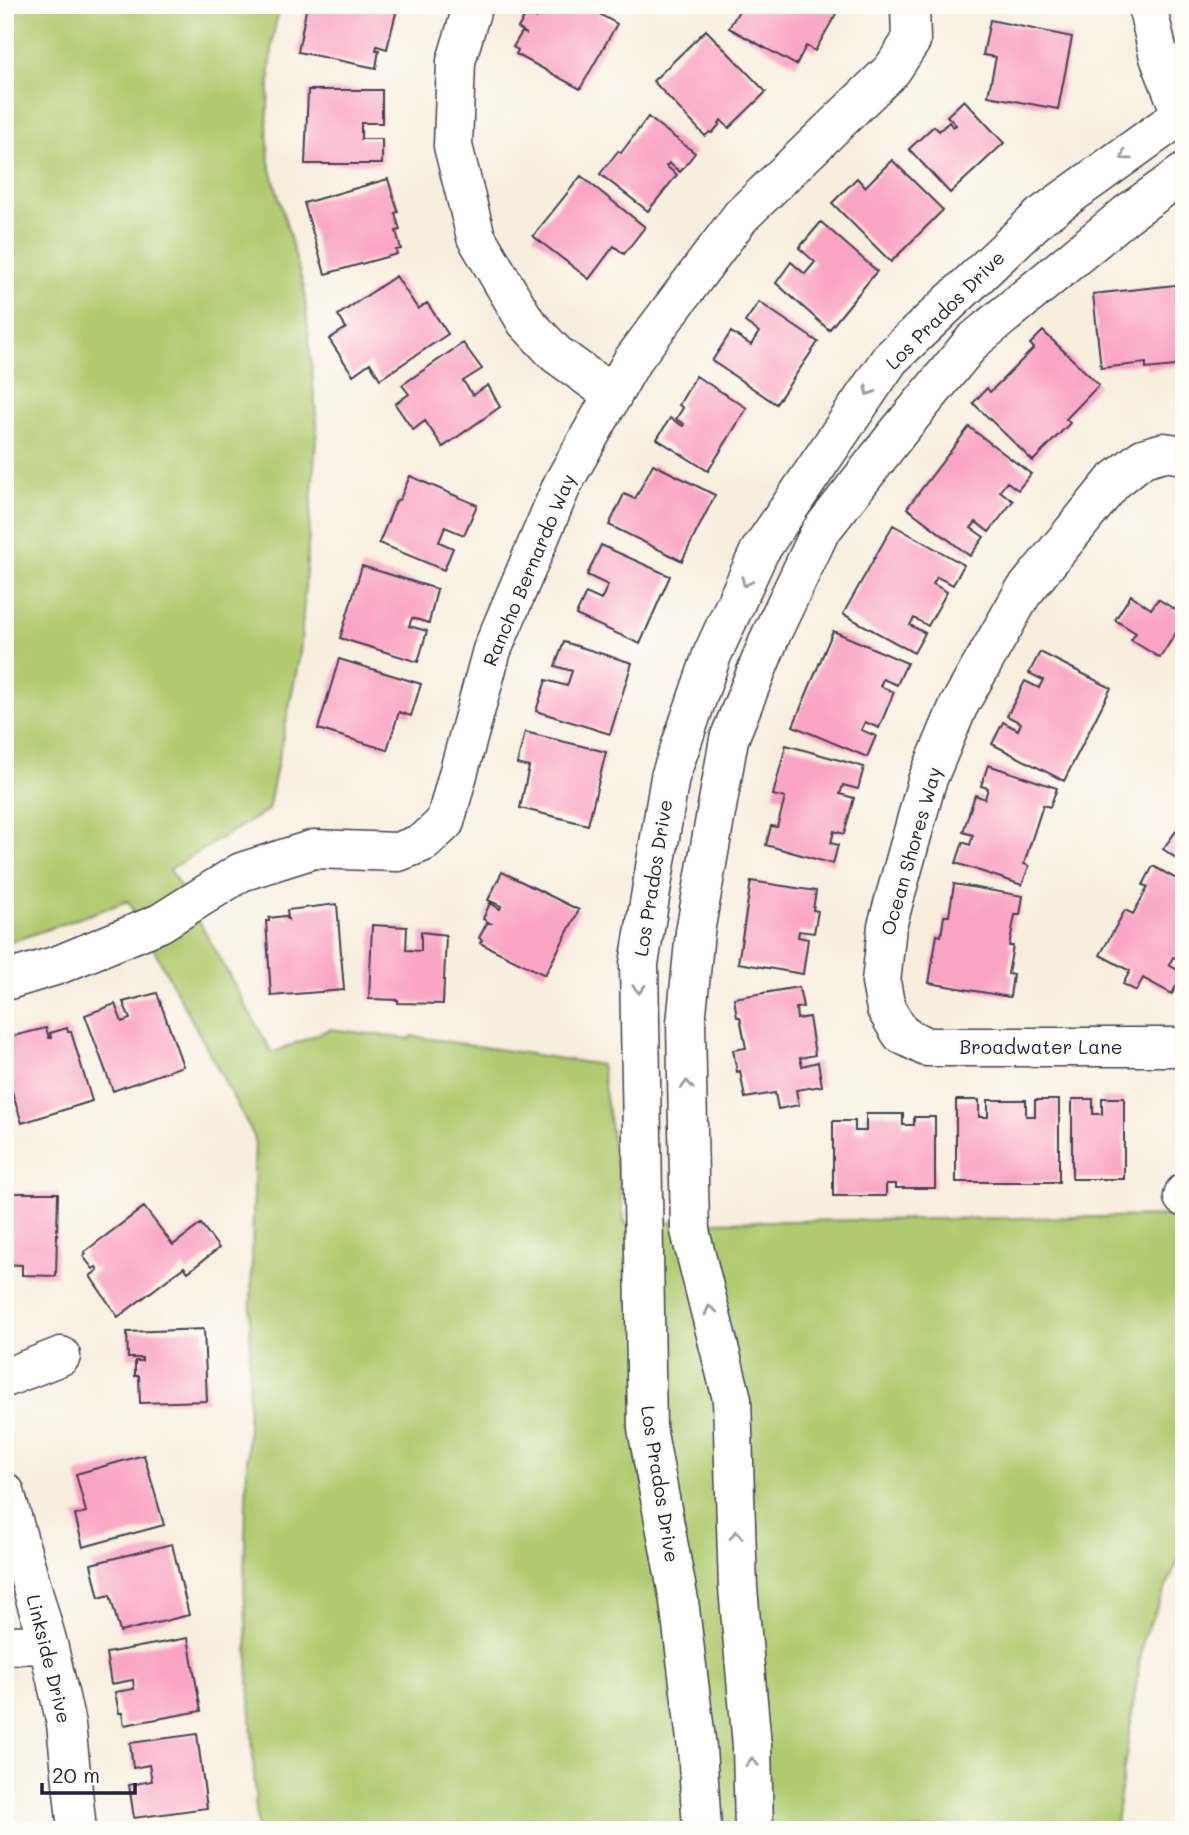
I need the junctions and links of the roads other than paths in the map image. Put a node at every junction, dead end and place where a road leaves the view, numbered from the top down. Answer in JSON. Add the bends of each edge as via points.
{"nodes":[{"id":1,"x":473,"y":5,"type":"edge"},
{"id":2,"x":1147,"y":5,"type":"edge"},
{"id":3,"x":910,"y":23,"type":"edge"},
{"id":4,"x":1182,"y":119,"type":"edge"},
{"id":5,"x":1184,"y":173,"type":"edge"},
{"id":6,"x":613,"y":395,"type":"junction"},
{"id":7,"x":1174,"y":453,"type":"edge"},
{"id":8,"x":5,"y":981,"type":"edge"},
{"id":9,"x":901,"y":1034,"type":"joint"},
{"id":10,"x":1184,"y":1047,"type":"edge"},
{"id":11,"x":61,"y":1356,"type":"dead end"},
{"id":12,"x":5,"y":1378,"type":"edge"},
{"id":13,"x":5,"y":1492,"type":"edge"},
{"id":14,"x":5,"y":1644,"type":"edge"},
{"id":15,"x":48,"y":1644,"type":"junction"},
{"id":16,"x":77,"y":1830,"type":"edge"},
{"id":17,"x":702,"y":1830,"type":"edge"},
{"id":18,"x":754,"y":1830,"type":"edge"}],
"edges":[{"from":1,"to":6,"type":"street","via":[[456,61],[453,146],[476,237],[526,322],[556,354]]},
{"from":2,"to":4,"type":"street","via":[[1159,57]]},
{"from":3,"to":6,"type":"street","name":"Rancho Bernardo Way","via":[[892,71],[741,216],[632,361]]},
{"from":4,"to":17,"type":"street","name":"Los Prados Drive","one_way":true,"via":[[1041,216],[890,359],[759,552],[712,655],[670,777],[639,964],[647,1428],[679,1601]]},
{"from":18,"to":5,"type":"street","one_way":true,"via":[[752,1746],[738,1588],[732,1399],[690,1231],[686,1023],[695,932],[729,739],[820,532],[899,431],[973,341]]},
{"from":6,"to":8,"type":"street","name":"Rancho Bernardo Way","via":[[563,483],[492,650],[445,822],[424,842],[398,852],[314,849],[241,872],[160,923],[58,965]]},
{"from":7,"to":9,"type":"street","name":"Ocean Shores Way","via":[[1143,458],[1113,482],[1023,594],[958,707],[927,781],[887,926],[881,982],[886,1009]]},
{"from":9,"to":10,"type":"street","name":"Broadwater Lane","via":[[926,1047]]},
{"from":11,"to":12,"type":"street"},
{"from":13,"to":15,"type":"street","name":"Linkside Drive"},
{"from":14,"to":15,"type":"street"},
{"from":15,"to":16,"type":"street","name":"Linkside Drive","via":[[66,1724]]}]}
